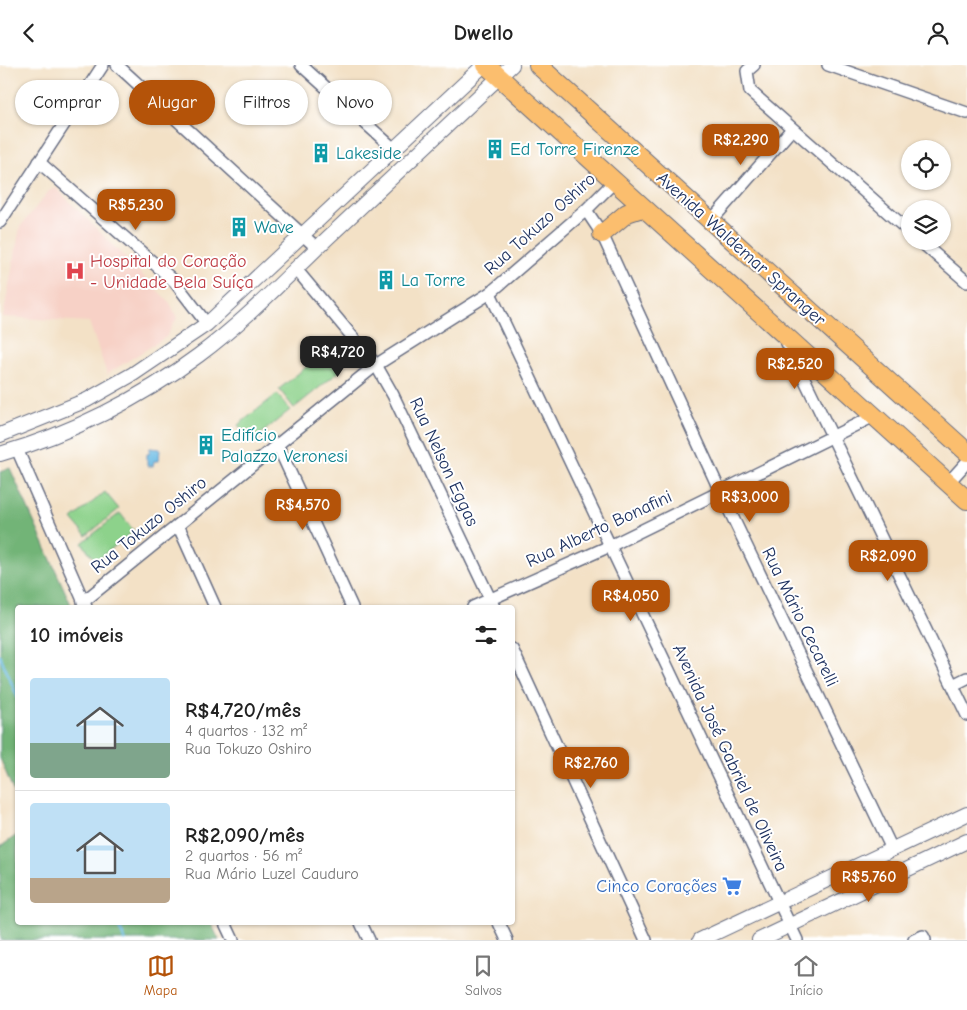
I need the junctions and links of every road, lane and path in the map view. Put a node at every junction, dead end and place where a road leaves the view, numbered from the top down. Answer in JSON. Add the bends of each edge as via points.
{"nodes":[{"id":1,"x":103,"y":65,"type":"edge"},
{"id":2,"x":116,"y":65,"type":"edge"},
{"id":3,"x":301,"y":65,"type":"edge"},
{"id":4,"x":485,"y":65,"type":"edge"},
{"id":5,"x":512,"y":65,"type":"edge"},
{"id":6,"x":538,"y":65,"type":"edge"},
{"id":7,"x":828,"y":65,"type":"edge"},
{"id":8,"x":750,"y":68,"type":"edge"},
{"id":9,"x":499,"y":77,"type":"junction"},
{"id":10,"x":967,"y":113,"type":"edge"},
{"id":11,"x":792,"y":129,"type":"junction"},
{"id":12,"x":394,"y":149,"type":"junction"},
{"id":13,"x":39,"y":162,"type":"junction"},
{"id":14,"x":615,"y":181,"type":"junction"},
{"id":15,"x":642,"y":208,"type":"junction"},
{"id":16,"x":586,"y":210,"type":"junction"},
{"id":17,"x":711,"y":221,"type":"junction"},
{"id":18,"x":0,"y":222,"type":"edge"},
{"id":19,"x":901,"y":224,"type":"edge"},
{"id":20,"x":303,"y":234,"type":"junction"},
{"id":21,"x":602,"y":234,"type":"junction"},
{"id":22,"x":317,"y":248,"type":"junction"},
{"id":23,"x":930,"y":250,"type":"edge"},
{"id":24,"x":295,"y":269,"type":"junction"},
{"id":25,"x":967,"y":282,"type":"edge"},
{"id":26,"x":490,"y":293,"type":"junction"},
{"id":27,"x":207,"y":324,"type":"junction"},
{"id":28,"x":782,"y":332,"type":"junction"},
{"id":29,"x":376,"y":365,"type":"junction"},
{"id":30,"x":874,"y":415,"type":"junction"},
{"id":31,"x":0,"y":435,"type":"edge"},
{"id":32,"x":833,"y":437,"type":"junction"},
{"id":33,"x":277,"y":444,"type":"junction"},
{"id":34,"x":17,"y":449,"type":"junction"},
{"id":35,"x":967,"y":452,"type":"edge"},
{"id":36,"x":0,"y":454,"type":"edge"},
{"id":37,"x":967,"y":462,"type":"edge"},
{"id":38,"x":948,"y":483,"type":"junction"},
{"id":39,"x":720,"y":491,"type":"junction"},
{"id":40,"x":967,"y":500,"type":"edge"},
{"id":41,"x":178,"y":525,"type":"junction"},
{"id":42,"x":610,"y":546,"type":"junction"},
{"id":43,"x":492,"y":603,"type":"edge"},
{"id":44,"x":85,"y":605,"type":"edge"},
{"id":45,"x":214,"y":605,"type":"edge"},
{"id":46,"x":351,"y":605,"type":"edge"},
{"id":47,"x":515,"y":656,"type":"edge"},
{"id":48,"x":967,"y":679,"type":"edge"},
{"id":49,"x":953,"y":685,"type":"junction"},
{"id":50,"x":967,"y":715,"type":"edge"},
{"id":51,"x":967,"y":814,"type":"edge"},
{"id":52,"x":967,"y":841,"type":"edge"},
{"id":53,"x":892,"y":849,"type":"junction"},
{"id":54,"x":779,"y":903,"type":"junction"},
{"id":55,"x":226,"y":925,"type":"edge"},
{"id":56,"x":362,"y":925,"type":"edge"},
{"id":57,"x":500,"y":925,"type":"edge"},
{"id":58,"x":789,"y":925,"type":"junction"},
{"id":59,"x":233,"y":940,"type":"edge"},
{"id":60,"x":369,"y":940,"type":"edge"},
{"id":61,"x":508,"y":940,"type":"edge"},
{"id":62,"x":646,"y":940,"type":"edge"},
{"id":63,"x":700,"y":940,"type":"edge"},
{"id":64,"x":759,"y":940,"type":"edge"},
{"id":65,"x":797,"y":940,"type":"edge"},
{"id":66,"x":914,"y":940,"type":"edge"},
{"id":67,"x":925,"y":940,"type":"edge"}],
"edges":[{"from":1,"to":13,"type":"street"},
{"from":2,"to":20,"type":"street"},
{"from":3,"to":12,"type":"street"},
{"from":4,"to":9,"type":"main road","name":"Avenida Waldemar Spranger"},
{"from":4,"to":12,"type":"street"},
{"from":5,"to":9,"type":"street"},
{"from":6,"to":17,"type":"main road","name":"Avenida Waldemar Spranger"},
{"from":7,"to":10,"type":"street"},
{"from":8,"to":11,"type":"street","via":[[750,91]]},
{"from":9,"to":14,"type":"main road","name":"Avenida Waldemar Spranger"},
{"from":9,"to":22,"type":"street"},
{"from":11,"to":17,"type":"street"},
{"from":11,"to":19,"type":"street"},
{"from":12,"to":20,"type":"street"},
{"from":13,"to":18,"type":"street"},
{"from":13,"to":27,"type":"street","via":[[174,281]]},
{"from":14,"to":15,"type":"main road","name":"Avenida Waldemar Spranger"},
{"from":14,"to":16,"type":"street","name":"Rua Tokuzo Oshiro"},
{"from":15,"to":21,"type":"main road","via":[[627,213]]},
{"from":15,"to":28,"type":"main road","name":"Avenida Waldemar Spranger"},
{"from":16,"to":21,"type":"street","name":"Rua Mário Cecarelli"},
{"from":16,"to":26,"type":"street","name":"Rua Tokuzo Oshiro"},
{"from":17,"to":35,"type":"main road","name":"Avenida Waldemar Spranger"},
{"from":20,"to":22,"type":"street"},
{"from":20,"to":27,"type":"street"},
{"from":21,"to":39,"type":"street","name":"Rua Mário Cecarelli"},
{"from":22,"to":24,"type":"street"},
{"from":23,"to":25,"type":"street"},
{"from":24,"to":29,"type":"street","name":"Rua Nelson Eggas"},
{"from":24,"to":34,"type":"street","via":[[215,342],[176,370],[109,410],[47,439]]},
{"from":26,"to":29,"type":"street","name":"Rua Tokuzo Oshiro"},
{"from":26,"to":42,"type":"street","name":"Avenida José Gabriel de Oliveira"},
{"from":27,"to":31,"type":"street","via":[[133,374],[87,399]]},
{"from":28,"to":30,"type":"main road","name":"Avenida Waldemar Spranger"},
{"from":28,"to":32,"type":"street"},
{"from":29,"to":33,"type":"street","name":"Rua Tokuzo Oshiro"},
{"from":29,"to":43,"type":"street","name":"Rua Nelson Eggas"},
{"from":30,"to":32,"type":"street","name":"Rua Alberto Bonafini"},
{"from":30,"to":38,"type":"main road","name":"Avenida Waldemar Spranger"},
{"from":32,"to":39,"type":"street","name":"Rua Alberto Bonafini"},
{"from":32,"to":49,"type":"street"},
{"from":33,"to":41,"type":"street","name":"Rua Tokuzo Oshiro"},
{"from":33,"to":46,"type":"street"},
{"from":34,"to":36,"type":"street"},
{"from":34,"to":44,"type":"street"},
{"from":37,"to":38,"type":"street"},
{"from":38,"to":40,"type":"main road","name":"Avenida Waldemar Spranger"},
{"from":39,"to":42,"type":"street","name":"Rua Alberto Bonafini"},
{"from":39,"to":53,"type":"street","name":"Rua Mário Cecarelli"},
{"from":41,"to":44,"type":"street","name":"Rua Tokuzo Oshiro"},
{"from":41,"to":45,"type":"street"},
{"from":42,"to":43,"type":"street","name":"Rua Alberto Bonafini"},
{"from":42,"to":54,"type":"street","name":"Avenida José Gabriel de Oliveira"},
{"from":47,"to":62,"type":"street"},
{"from":48,"to":49,"type":"street"},
{"from":49,"to":50,"type":"street"},
{"from":51,"to":53,"type":"street"},
{"from":52,"to":58,"type":"street"},
{"from":53,"to":54,"type":"street"},
{"from":54,"to":58,"type":"street","name":"Avenida José Gabriel de Oliveira"},
{"from":54,"to":63,"type":"street"},
{"from":55,"to":59,"type":"street"},
{"from":56,"to":60,"type":"street"},
{"from":57,"to":61,"type":"street"},
{"from":58,"to":64,"type":"street"},
{"from":58,"to":65,"type":"street","name":"Avenida José Gabriel de Oliveira"},
{"from":66,"to":67,"type":"street","via":[[923,936]]}]}
